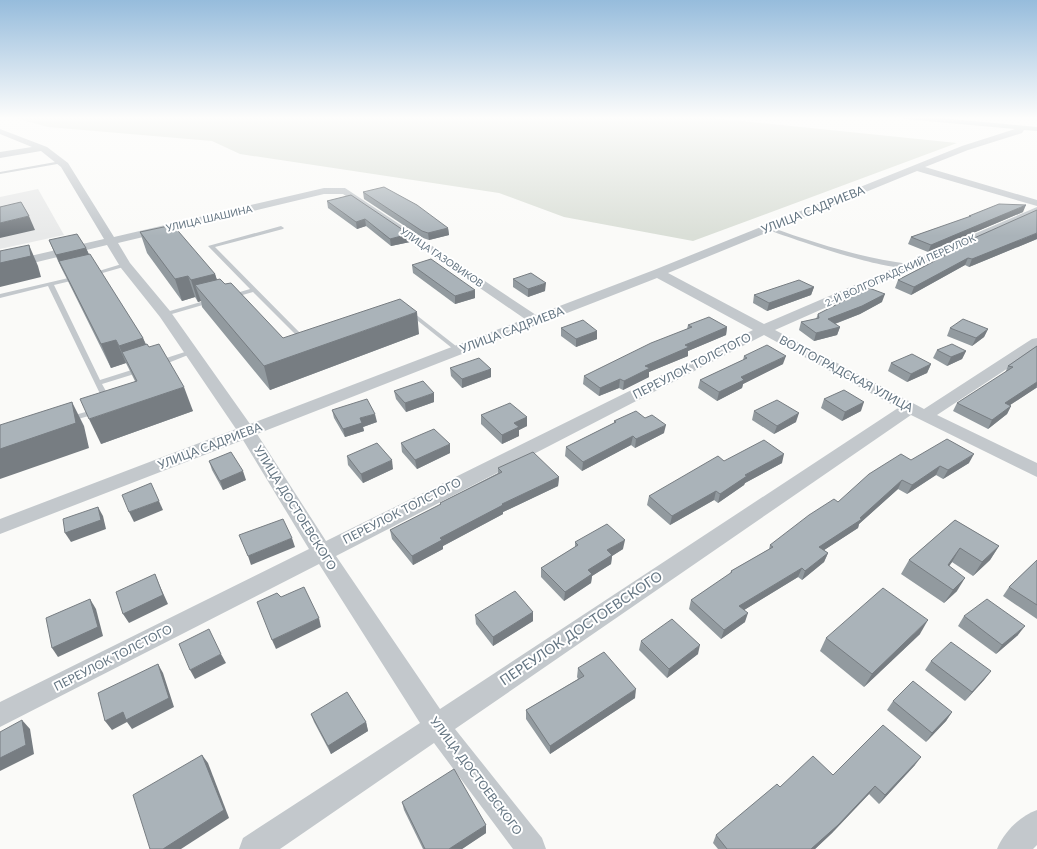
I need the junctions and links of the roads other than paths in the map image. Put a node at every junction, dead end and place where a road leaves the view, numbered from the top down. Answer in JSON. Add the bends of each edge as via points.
{"nodes":[{"id":1,"x":53,"y":157,"type":"edge"},
{"id":2,"x":944,"y":157,"type":"edge"},
{"id":3,"x":61,"y":162,"type":"junction"},
{"id":4,"x":917,"y":168,"type":"junction"},
{"id":5,"x":0,"y":173,"type":"edge"},
{"id":6,"x":324,"y":191,"type":"joint"},
{"id":7,"x":1037,"y":203,"type":"edge"},
{"id":8,"x":1037,"y":210,"type":"edge"},
{"id":9,"x":281,"y":228,"type":"dead end"},
{"id":10,"x":768,"y":228,"type":"junction"},
{"id":11,"x":112,"y":241,"type":"junction"},
{"id":12,"x":125,"y":265,"type":"junction"},
{"id":13,"x":909,"y":266,"type":"junction"},
{"id":14,"x":0,"y":267,"type":"edge"},
{"id":15,"x":658,"y":273,"type":"junction"},
{"id":16,"x":88,"y":275,"type":"edge"},
{"id":17,"x":80,"y":277,"type":"edge"},
{"id":18,"x":50,"y":284,"type":"junction"},
{"id":19,"x":254,"y":290,"type":"junction"},
{"id":20,"x":0,"y":296,"type":"edge"},
{"id":21,"x":224,"y":298,"type":"edge"},
{"id":22,"x":217,"y":300,"type":"edge"},
{"id":23,"x":403,"y":306,"type":"edge"},
{"id":24,"x":165,"y":314,"type":"junction"},
{"id":25,"x":536,"y":321,"type":"junction"},
{"id":26,"x":763,"y":330,"type":"junction"},
{"id":27,"x":311,"y":338,"type":"edge"},
{"id":28,"x":1037,"y":342,"type":"edge"},
{"id":29,"x":459,"y":351,"type":"junction"},
{"id":30,"x":191,"y":352,"type":"junction"},
{"id":31,"x":98,"y":383,"type":"junction"},
{"id":32,"x":917,"y":412,"type":"junction"},
{"id":33,"x":66,"y":421,"type":"edge"},
{"id":34,"x":247,"y":432,"type":"junction"},
{"id":35,"x":1037,"y":471,"type":"edge"},
{"id":36,"x":0,"y":527,"type":"edge"},
{"id":37,"x":322,"y":552,"type":"junction"},
{"id":38,"x":0,"y":715,"type":"edge"},
{"id":39,"x":436,"y":726,"type":"junction"},
{"id":40,"x":1037,"y":824,"type":"edge"},
{"id":41,"x":254,"y":849,"type":"edge"},
{"id":42,"x":531,"y":849,"type":"edge"},
{"id":43,"x":1012,"y":849,"type":"edge"}],
"edges":[{"from":1,"to":3,"type":"street","name":"УЛИЦА ДОСТОЕВСКОГО"},
{"from":2,"to":4,"type":"street","name":"УЛИЦА САДРИЕВА"},
{"from":3,"to":5,"type":"lane"},
{"from":3,"to":11,"type":"street","name":"УЛИЦА ДОСТОЕВСКОГО"},
{"from":4,"to":7,"type":"street"},
{"from":4,"to":10,"type":"street","name":"УЛИЦА САДРИЕВА"},
{"from":6,"to":11,"type":"street","name":"УЛИЦА ШАШИНА"},
{"from":6,"to":25,"type":"street","name":"УЛИЦА ГАЗОВИКОВ","via":[[345,191]]},
{"from":8,"to":13,"type":"street","name":"2-Й ВОЛГОГРАДСКИЙ ПЕРЕУЛОК"},
{"from":9,"to":19,"type":"lane","via":[[211,246]]},
{"from":10,"to":13,"type":"lane","via":[[830,250],[871,261]]},
{"from":10,"to":15,"type":"street","name":"УЛИЦА САДРИЕВА"},
{"from":11,"to":12,"type":"street","name":"УЛИЦА ДОСТОЕВСКОГО"},
{"from":11,"to":14,"type":"street","name":"УЛИЦА ШАШИНА"},
{"from":12,"to":16,"type":"lane"},
{"from":12,"to":24,"type":"street","name":"УЛИЦА ДОСТОЕВСКОГО"},
{"from":13,"to":26,"type":"street","name":"2-Й ВОЛГОГРАДСКИЙ ПЕРЕУЛОК"},
{"from":15,"to":25,"type":"street","name":"УЛИЦА САДРИЕВА"},
{"from":15,"to":26,"type":"street","name":"ВОЛГОГРАДСКАЯ УЛИЦА"},
{"from":17,"to":18,"type":"lane"},
{"from":18,"to":20,"type":"lane"},
{"from":18,"to":31,"type":"lane"},
{"from":19,"to":21,"type":"lane"},
{"from":19,"to":27,"type":"lane","via":[[304,340]]},
{"from":22,"to":24,"type":"lane"},
{"from":23,"to":29,"type":"lane"},
{"from":24,"to":30,"type":"street","name":"УЛИЦА ДОСТОЕВСКОГО"},
{"from":25,"to":29,"type":"street","name":"УЛИЦА САДРИЕВА"},
{"from":26,"to":32,"type":"street","name":"ВОЛГОГРАДСКАЯ УЛИЦА"},
{"from":26,"to":37,"type":"street","name":"ПЕРЕУЛОК ТОЛСТОГО"},
{"from":28,"to":32,"type":"street","name":"ПЕРЕУЛОК ДОСТОЕВСКОГО"},
{"from":29,"to":34,"type":"street","name":"УЛИЦА САДРИЕВА"},
{"from":30,"to":31,"type":"lane"},
{"from":30,"to":34,"type":"street","name":"УЛИЦА ДОСТОЕВСКОГО"},
{"from":31,"to":33,"type":"lane","via":[[110,406]]},
{"from":32,"to":35,"type":"street","name":"ВОЛГОГРАДСКАЯ УЛИЦА"},
{"from":32,"to":39,"type":"street","name":"ПЕРЕУЛОК ДОСТОЕВСКОГО"},
{"from":34,"to":36,"type":"street","name":"УЛИЦА САДРИЕВА"},
{"from":34,"to":37,"type":"street","name":"УЛИЦА ДОСТОЕВСКОГО"},
{"from":37,"to":38,"type":"street","name":"ПЕРЕУЛОК ТОЛСТОГО"},
{"from":37,"to":39,"type":"street","name":"УЛИЦА ДОСТОЕВСКОГО"},
{"from":39,"to":41,"type":"street","name":"ПЕРЕУЛОК ДОСТОЕВСКОГО"},
{"from":39,"to":42,"type":"street","name":"УЛИЦА ДОСТОЕВСКОГО"},
{"from":40,"to":43,"type":"street"}]}
